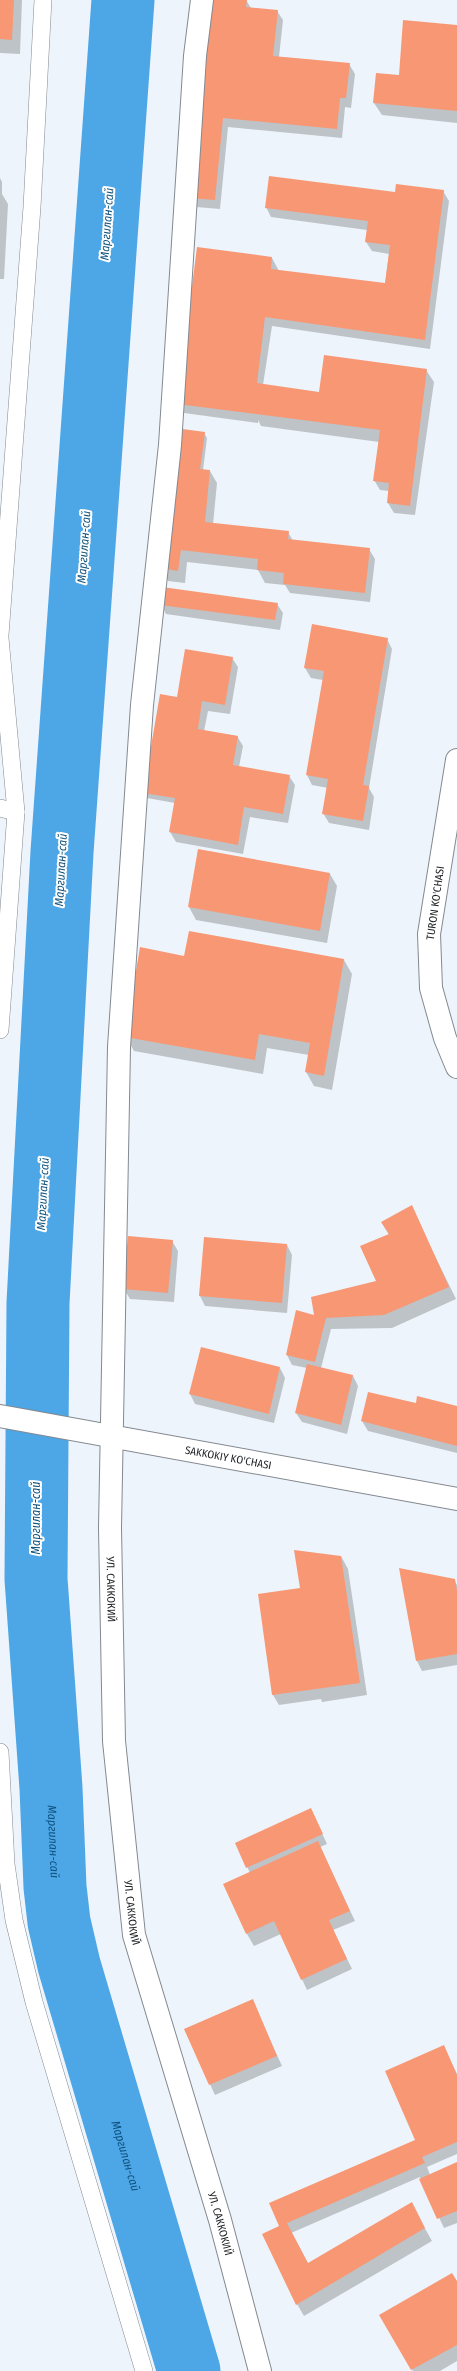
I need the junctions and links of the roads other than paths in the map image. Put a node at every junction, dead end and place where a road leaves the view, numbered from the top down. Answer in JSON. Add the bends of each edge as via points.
{"nodes":[{"id":1,"x":43,"y":0,"type":"edge"},
{"id":2,"x":202,"y":0,"type":"edge"},
{"id":3,"x":0,"y":635,"type":"edge"},
{"id":4,"x":0,"y":638,"type":"edge"},
{"id":5,"x":457,"y":760,"type":"edge"},
{"id":6,"x":8,"y":810,"type":"edge"},
{"id":7,"x":0,"y":1030,"type":"edge"},
{"id":8,"x":457,"y":1067,"type":"edge"},
{"id":9,"x":0,"y":1416,"type":"edge"},
{"id":10,"x":112,"y":1437,"type":"junction"},
{"id":11,"x":457,"y":1498,"type":"edge"},
{"id":12,"x":0,"y":1752,"type":"edge"},
{"id":13,"x":144,"y":2371,"type":"edge"},
{"id":14,"x":260,"y":2371,"type":"edge"}],
"edges":[{"from":1,"to":3,"type":"lane","via":[[32,207]]},
{"from":2,"to":10,"type":"street","name":"УЛ. САККОКИЙ","via":[[195,56],[170,445],[142,705],[120,1047]]},
{"from":4,"to":6,"type":"lane"},
{"from":5,"to":8,"type":"street","name":"TURON KO'CHASI","via":[[429,934],[431,988],[445,1038]]},
{"from":6,"to":7,"type":"lane"},
{"from":9,"to":10,"type":"street","name":"SAKKOKIY KO'CHASI"},
{"from":10,"to":11,"type":"street","name":"SAKKOKIY KO'CHASI"},
{"from":10,"to":14,"type":"street","name":"УЛ. САККОКИЙ","via":[[110,1528],[114,1741],[134,1936],[220,2220]]},
{"from":12,"to":13,"type":"lane","via":[[6,1864],[14,1920],[34,2002]]}]}
